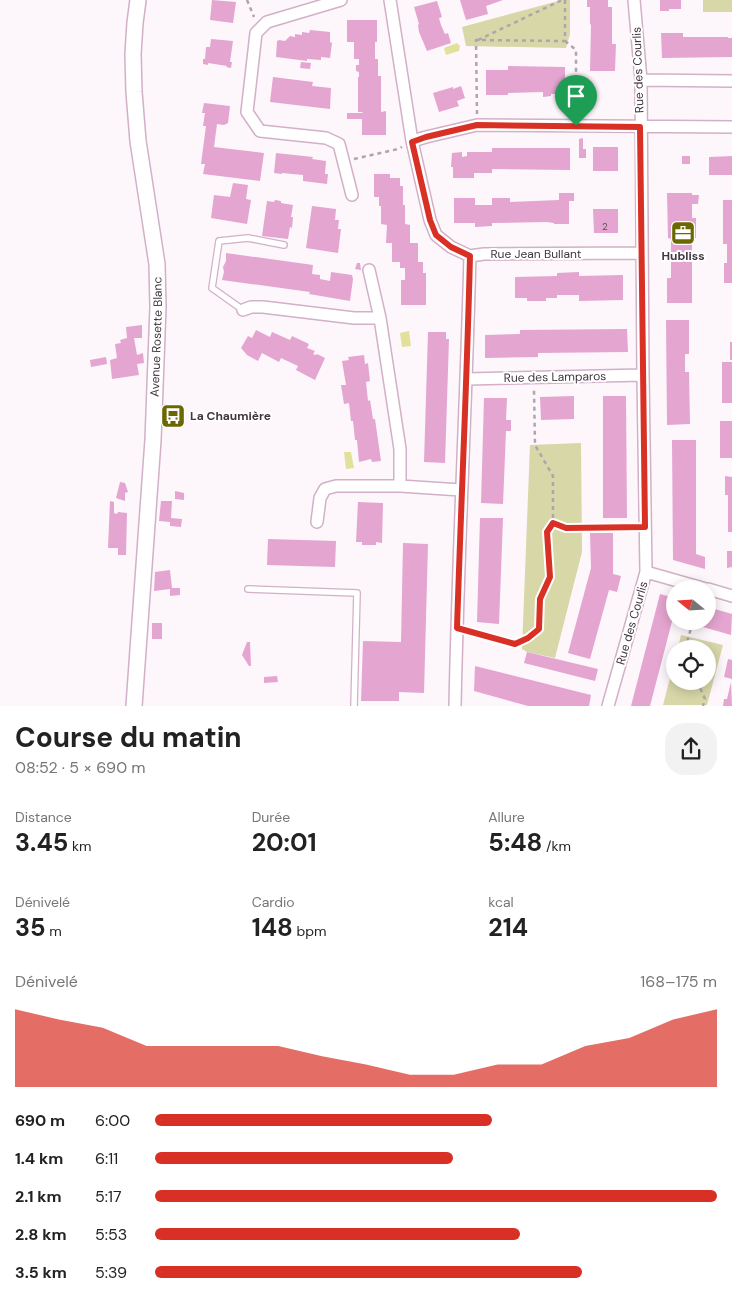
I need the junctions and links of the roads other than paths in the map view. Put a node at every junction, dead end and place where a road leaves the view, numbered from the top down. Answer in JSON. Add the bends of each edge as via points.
{"nodes":[{"id":1,"x":138,"y":0,"type":"edge"},
{"id":2,"x":341,"y":0,"type":"edge"},
{"id":3,"x":390,"y":0,"type":"edge"},
{"id":4,"x":634,"y":0,"type":"edge"},
{"id":5,"x":641,"y":80,"type":"junction"},
{"id":6,"x":732,"y":81,"type":"edge"},
{"id":7,"x":640,"y":127,"type":"junction"},
{"id":8,"x":732,"y":127,"type":"edge"},
{"id":9,"x":412,"y":142,"type":"junction"},
{"id":10,"x":352,"y":195,"type":"dead end"},
{"id":11,"x":284,"y":245,"type":"dead end"},
{"id":12,"x":642,"y":253,"type":"junction"},
{"id":13,"x":470,"y":256,"type":"junction"},
{"id":14,"x":368,"y":270,"type":"dead end"},
{"id":15,"x":243,"y":310,"type":"joint"},
{"id":16,"x":380,"y":318,"type":"junction"},
{"id":17,"x":643,"y":375,"type":"junction"},
{"id":18,"x":467,"y":380,"type":"junction"},
{"id":19,"x":400,"y":486,"type":"junction"},
{"id":20,"x":461,"y":490,"type":"junction"},
{"id":21,"x":317,"y":522,"type":"dead end"},
{"id":22,"x":646,"y":572,"type":"junction"},
{"id":23,"x":675,"y":580,"type":"edge"},
{"id":24,"x":248,"y":589,"type":"dead end"},
{"id":25,"x":716,"y":592,"type":"edge"},
{"id":26,"x":732,"y":596,"type":"edge"},
{"id":27,"x":134,"y":706,"type":"edge"},
{"id":28,"x":354,"y":706,"type":"edge"},
{"id":29,"x":455,"y":706,"type":"edge"},
{"id":30,"x":608,"y":706,"type":"edge"}],
"edges":[{"from":1,"to":27,"type":"main road","name":"Avenue Rosette Blanc","via":[[133,54],[134,92],[138,141],[157,264],[158,307],[153,440]]},
{"from":2,"to":10,"type":"street","via":[[267,22],[256,33],[247,112],[260,131],[326,138],[339,144],[348,161]]},
{"from":3,"to":9,"type":"street"},
{"from":4,"to":5,"type":"street","name":"Rue des Courlis"},
{"from":5,"to":6,"type":"street"},
{"from":5,"to":7,"type":"street","name":"Rue des Courlis"},
{"from":7,"to":8,"type":"street"},
{"from":7,"to":9,"type":"street","via":[[477,125]]},
{"from":7,"to":12,"type":"street","name":"Rue des Courlis"},
{"from":9,"to":13,"type":"street","via":[[436,235]]},
{"from":11,"to":15,"type":"lane","via":[[248,238],[218,241],[212,288]]},
{"from":12,"to":13,"type":"street","name":"Rue Jean Bullant"},
{"from":12,"to":17,"type":"street","name":"Rue des Courlis"},
{"from":13,"to":18,"type":"street"},
{"from":14,"to":16,"type":"street"},
{"from":15,"to":16,"type":"street","via":[[263,307]]},
{"from":16,"to":19,"type":"street","via":[[400,449]]},
{"from":17,"to":18,"type":"street","name":"Rue des Lamparos"},
{"from":17,"to":22,"type":"street","name":"Rue des Courlis"},
{"from":18,"to":20,"type":"street"},
{"from":19,"to":20,"type":"street"},
{"from":19,"to":21,"type":"street","via":[[336,486],[325,489],[320,498]]},
{"from":20,"to":29,"type":"street"},
{"from":22,"to":23,"type":"street"},
{"from":22,"to":30,"type":"street","name":"Rue des Courlis"},
{"from":24,"to":28,"type":"lane","via":[[357,593]]},
{"from":25,"to":26,"type":"street"}]}
